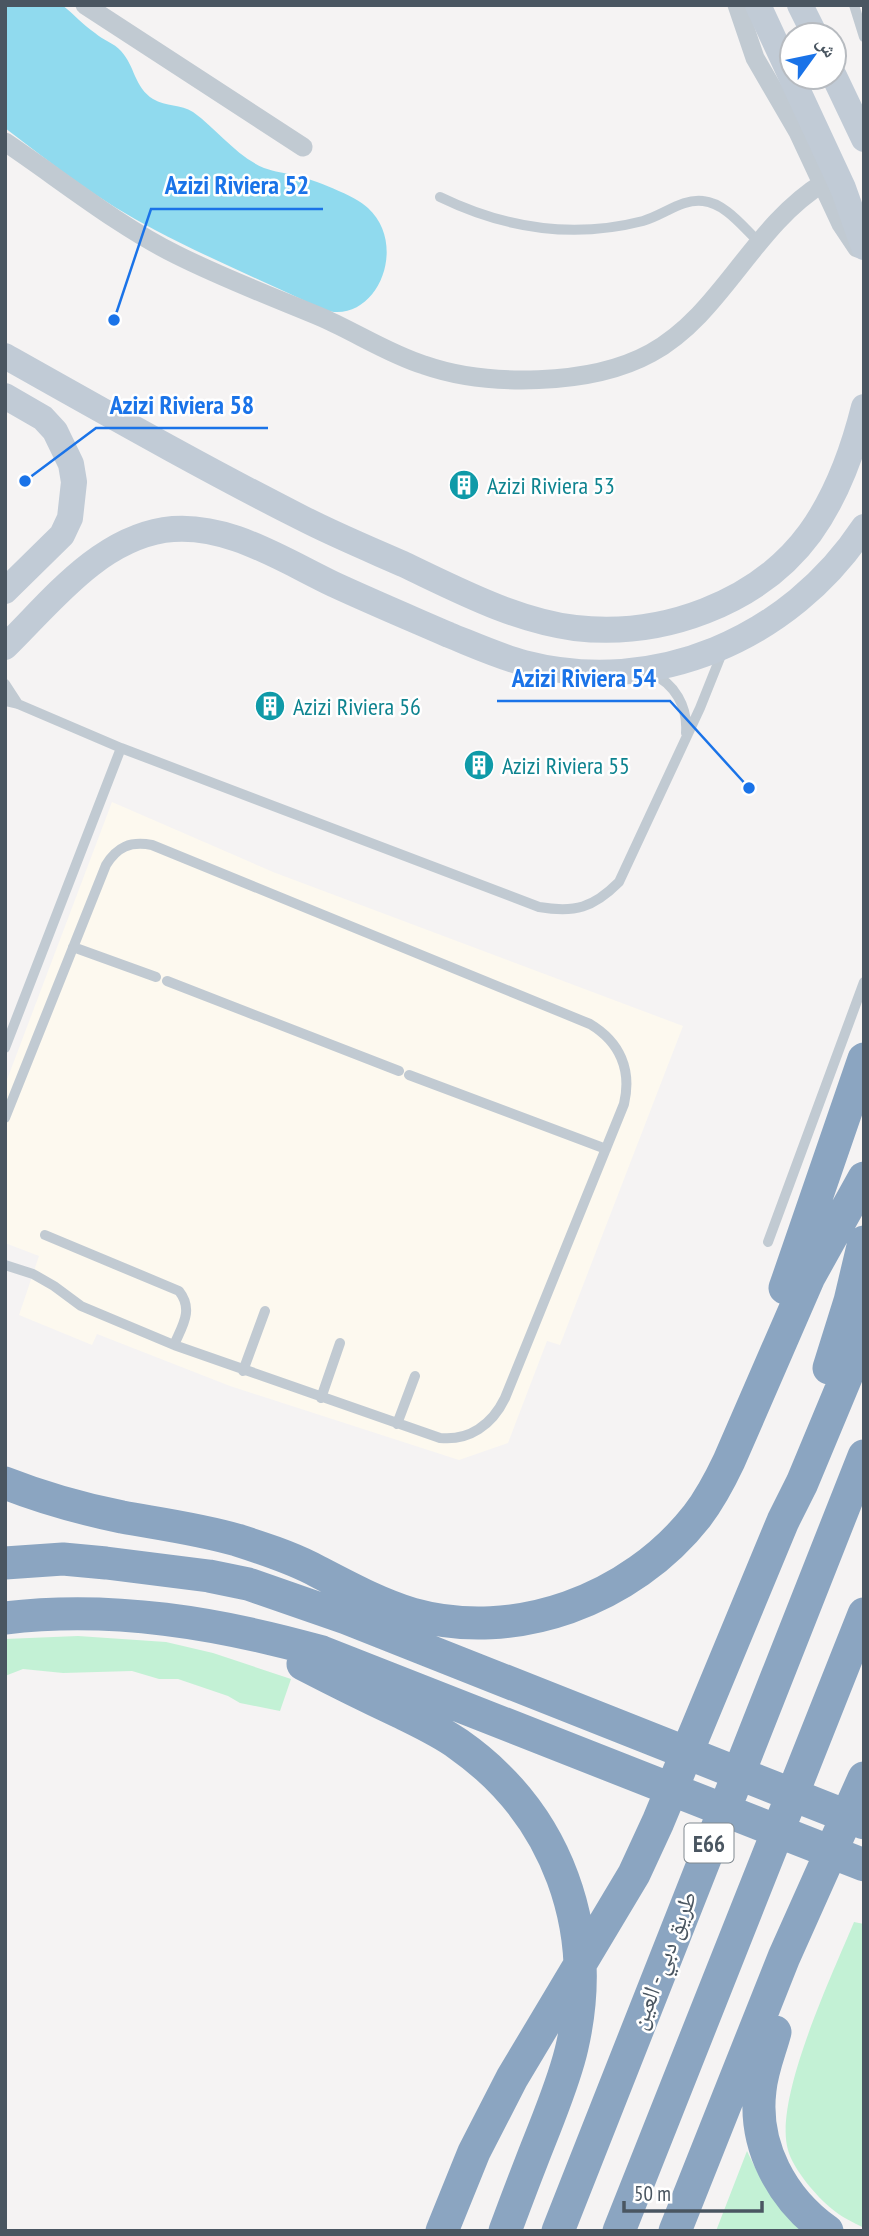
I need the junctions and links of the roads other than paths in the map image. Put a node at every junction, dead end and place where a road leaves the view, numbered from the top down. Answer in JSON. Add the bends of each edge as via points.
{"nodes":[{"id":1,"x":85,"y":5,"type":"edge"},
{"id":2,"x":737,"y":5,"type":"edge"},
{"id":3,"x":758,"y":5,"type":"edge"},
{"id":4,"x":800,"y":5,"type":"edge"},
{"id":5,"x":854,"y":5,"type":"edge"},
{"id":6,"x":807,"y":21,"type":"edge"},
{"id":7,"x":864,"y":37,"type":"edge"},
{"id":8,"x":841,"y":91,"type":"edge"},
{"id":9,"x":800,"y":97,"type":"junction"},
{"id":10,"x":797,"y":132,"type":"junction"},
{"id":11,"x":864,"y":139,"type":"edge"},
{"id":12,"x":5,"y":142,"type":"edge"},
{"id":13,"x":303,"y":147,"type":"dead end"},
{"id":14,"x":822,"y":183,"type":"junction"},
{"id":15,"x":440,"y":197,"type":"dead end"},
{"id":16,"x":758,"y":241,"type":"junction"},
{"id":17,"x":864,"y":247,"type":"edge"},
{"id":18,"x":864,"y":257,"type":"edge"},
{"id":19,"x":5,"y":356,"type":"edge"},
{"id":20,"x":5,"y":396,"type":"edge"},
{"id":21,"x":864,"y":407,"type":"edge"},
{"id":22,"x":864,"y":527,"type":"edge"},
{"id":23,"x":5,"y":591,"type":"edge"},
{"id":24,"x":5,"y":647,"type":"edge"},
{"id":25,"x":724,"y":648,"type":"junction"},
{"id":26,"x":643,"y":670,"type":"junction"},
{"id":27,"x":5,"y":684,"type":"edge"},
{"id":28,"x":5,"y":701,"type":"edge"},
{"id":29,"x":18,"y":704,"type":"junction"},
{"id":30,"x":686,"y":737,"type":"junction"},
{"id":31,"x":121,"y":748,"type":"junction"},
{"id":32,"x":73,"y":947,"type":"junction"},
{"id":33,"x":156,"y":977,"type":"dead end"},
{"id":34,"x":167,"y":981,"type":"dead end"},
{"id":35,"x":864,"y":982,"type":"edge"},
{"id":36,"x":5,"y":1048,"type":"edge"},
{"id":37,"x":864,"y":1059,"type":"edge"},
{"id":38,"x":5,"y":1118,"type":"edge"},
{"id":39,"x":606,"y":1149,"type":"junction"},
{"id":40,"x":864,"y":1178,"type":"edge"},
{"id":41,"x":45,"y":1235,"type":"dead end"},
{"id":42,"x":768,"y":1242,"type":"dead end"},
{"id":43,"x":864,"y":1242,"type":"edge"},
{"id":44,"x":5,"y":1265,"type":"edge"},
{"id":45,"x":265,"y":1311,"type":"dead end"},
{"id":46,"x":864,"y":1334,"type":"edge"},
{"id":47,"x":340,"y":1343,"type":"dead end"},
{"id":48,"x":174,"y":1345,"type":"junction"},
{"id":49,"x":243,"y":1371,"type":"junction"},
{"id":50,"x":415,"y":1376,"type":"dead end"},
{"id":51,"x":321,"y":1398,"type":"junction"},
{"id":52,"x":397,"y":1424,"type":"junction"},
{"id":53,"x":738,"y":1438,"type":"junction"},
{"id":54,"x":864,"y":1456,"type":"edge"},
{"id":55,"x":5,"y":1483,"type":"edge"},
{"id":56,"x":783,"y":1521,"type":"junction"},
{"id":57,"x":63,"y":1559,"type":"junction"},
{"id":58,"x":5,"y":1563,"type":"edge"},
{"id":59,"x":338,"y":1584,"type":"junction"},
{"id":60,"x":864,"y":1614,"type":"edge"},
{"id":61,"x":5,"y":1618,"type":"edge"},
{"id":62,"x":255,"y":1636,"type":"junction"},
{"id":63,"x":864,"y":1778,"type":"edge"},
{"id":64,"x":864,"y":1823,"type":"edge"},
{"id":65,"x":864,"y":1865,"type":"edge"},
{"id":66,"x":784,"y":1957,"type":"junction"},
{"id":67,"x":442,"y":2231,"type":"edge"},
{"id":68,"x":505,"y":2231,"type":"edge"},
{"id":69,"x":558,"y":2231,"type":"edge"},
{"id":70,"x":619,"y":2231,"type":"edge"},
{"id":71,"x":675,"y":2231,"type":"edge"},
{"id":72,"x":827,"y":2231,"type":"edge"}],
"edges":[{"from":1,"to":13,"type":"street"},
{"from":2,"to":10,"type":"street","via":[[755,58]]},
{"from":3,"to":9,"type":"street"},
{"from":4,"to":6,"type":"street"},
{"from":5,"to":7,"type":"lane"},
{"from":8,"to":11,"type":"street"},
{"from":9,"to":10,"type":"street"},
{"from":9,"to":17,"type":"street","via":[[843,188]]},
{"from":10,"to":14,"type":"street"},
{"from":12,"to":16,"type":"street","via":[[177,256],[421,364],[472,378],[572,376],[649,354],[691,323]]},
{"from":14,"to":16,"type":"street"},
{"from":14,"to":18,"type":"street"},
{"from":15,"to":16,"type":"lane","via":[[509,223],[558,230],[631,224],[685,203],[706,201],[724,210]]},
{"from":19,"to":21,"type":"street","via":[[316,525],[498,607],[549,623],[602,630],[648,627],[701,612],[772,571],[810,533],[825,508],[850,455]]},
{"from":20,"to":23,"type":"street","via":[[43,418],[55,431],[74,482],[70,518],[62,535]]},
{"from":22,"to":25,"type":"street","via":[[846,554],[802,599]]},
{"from":24,"to":26,"type":"street","via":[[105,554],[145,535],[186,528],[248,544],[500,656],[582,671]]},
{"from":25,"to":26,"type":"street"},
{"from":25,"to":30,"type":"lane"},
{"from":26,"to":30,"type":"lane","via":[[678,695],[687,723]]},
{"from":27,"to":29,"type":"lane"},
{"from":28,"to":29,"type":"lane"},
{"from":29,"to":31,"type":"lane"},
{"from":30,"to":31,"type":"lane","via":[[619,882],[603,897],[561,911],[539,907]]},
{"from":31,"to":36,"type":"lane"},
{"from":32,"to":33,"type":"lane"},
{"from":32,"to":38,"type":"lane"},
{"from":32,"to":39,"type":"lane","via":[[113,854],[138,842],[152,845],[600,1030],[622,1058],[627,1081],[624,1104]]},
{"from":34,"to":39,"type":"lane"},
{"from":35,"to":42,"type":"lane"},
{"from":37,"to":53,"type":"highway","via":[[748,1392]]},
{"from":39,"to":52,"type":"lane","via":[[500,1409],[473,1433],[450,1439]]},
{"from":40,"to":53,"type":"highway","via":[[809,1277]]},
{"from":41,"to":48,"type":"lane","via":[[179,1291],[187,1310]]},
{"from":43,"to":56,"type":"highway","via":[[838,1339],[796,1462]]},
{"from":44,"to":48,"type":"lane","via":[[33,1274],[81,1306]]},
{"from":45,"to":49,"type":"lane"},
{"from":46,"to":56,"type":"highway"},
{"from":47,"to":51,"type":"lane"},
{"from":48,"to":49,"type":"lane"},
{"from":49,"to":51,"type":"lane"},
{"from":50,"to":52,"type":"lane"},
{"from":51,"to":52,"type":"lane"},
{"from":53,"to":59,"type":"highway","via":[[715,1490],[675,1540],[621,1582],[568,1608],[510,1622],[460,1623],[411,1613]]},
{"from":54,"to":69,"type":"highway","name":"طريق دبي - العين","number":"E66"},
{"from":55,"to":59,"type":"highway","via":[[90,1510],[225,1537],[289,1558]]},
{"from":56,"to":67,"type":"highway","via":[[634,1874],[512,2078],[474,2152]]},
{"from":57,"to":58,"type":"highway"},
{"from":57,"to":59,"type":"highway","via":[[133,1550],[163,1552],[231,1560]]},
{"from":57,"to":64,"type":"highway","via":[[171,1570],[248,1584],[346,1618]]},
{"from":60,"to":70,"type":"highway","number":"E66"},
{"from":61,"to":62,"type":"highway","via":[[116,1614]]},
{"from":62,"to":65,"type":"highway","via":[[322,1652]]},
{"from":62,"to":68,"type":"highway","via":[[457,1743],[511,1791],[552,1852],[570,1897],[580,1946],[580,1998],[572,2049]]},
{"from":63,"to":66,"type":"highway"},
{"from":66,"to":71,"type":"highway"},
{"from":66,"to":72,"type":"highway","via":[[783,1997],[763,2069],[759,2116],[781,2185]]}]}
